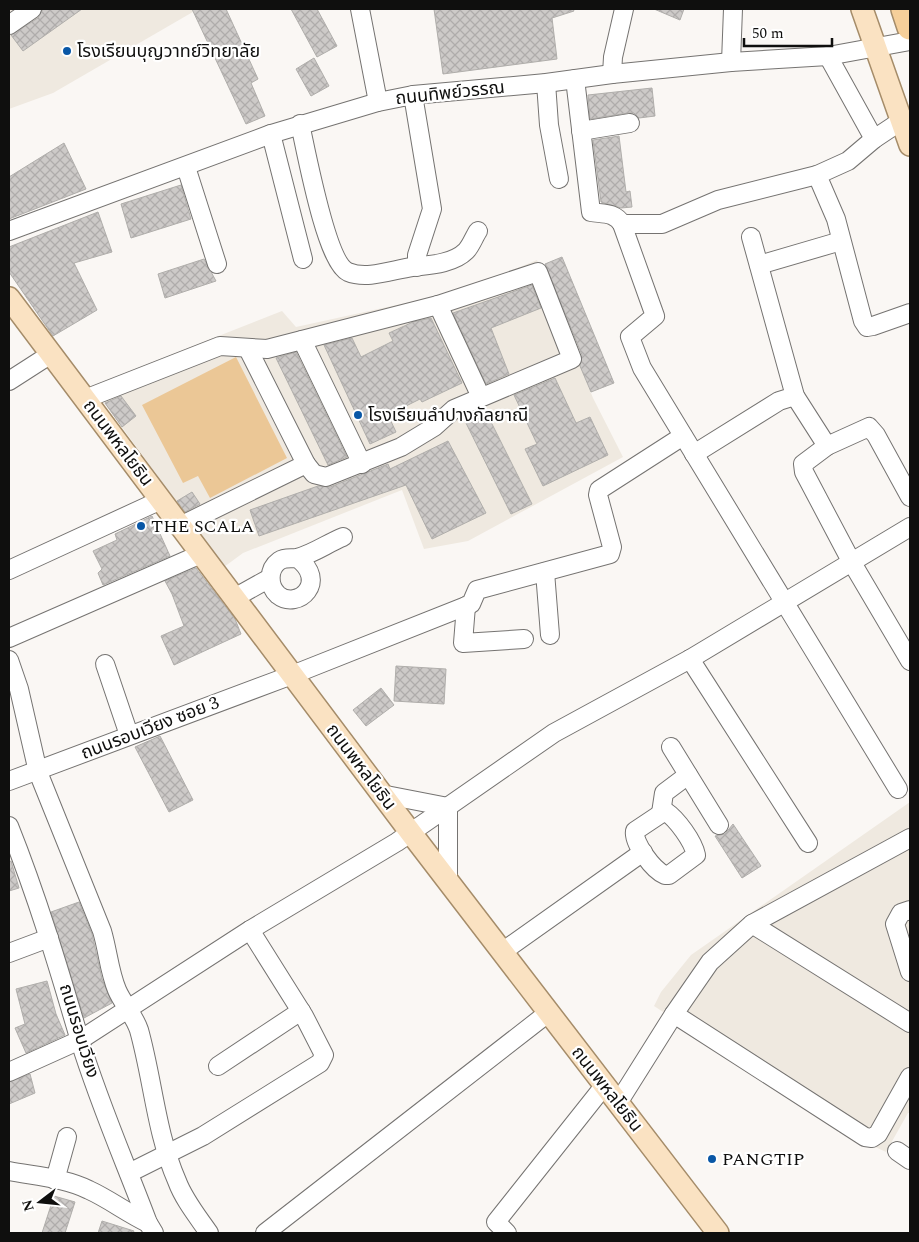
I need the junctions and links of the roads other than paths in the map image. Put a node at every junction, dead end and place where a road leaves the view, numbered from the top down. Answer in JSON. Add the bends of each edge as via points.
{"nodes":[{"id":1,"x":32,"y":9,"type":"edge"},
{"id":2,"x":360,"y":9,"type":"edge"},
{"id":3,"x":623,"y":9,"type":"edge"},
{"id":4,"x":732,"y":9,"type":"edge"},
{"id":5,"x":862,"y":9,"type":"edge"},
{"id":6,"x":904,"y":9,"type":"edge"},
{"id":7,"x":9,"y":25,"type":"edge"},
{"id":8,"x":910,"y":28,"type":"edge"},
{"id":9,"x":910,"y":41,"type":"edge"},
{"id":10,"x":876,"y":48,"type":"junction"},
{"id":11,"x":828,"y":56,"type":"junction"},
{"id":12,"x":731,"y":62,"type":"junction"},
{"id":13,"x":612,"y":74,"type":"junction"},
{"id":14,"x":575,"y":79,"type":"junction"},
{"id":15,"x":546,"y":83,"type":"junction"},
{"id":16,"x":413,"y":95,"type":"junction"},
{"id":17,"x":378,"y":102,"type":"junction"},
{"id":18,"x":901,"y":121,"type":"junction"},
{"id":19,"x":630,"y":123,"type":"dead end"},
{"id":20,"x":300,"y":124,"type":"junction"},
{"id":21,"x":581,"y":131,"type":"junction"},
{"id":22,"x":271,"y":134,"type":"junction"},
{"id":23,"x":874,"y":139,"type":"junction"},
{"id":24,"x":910,"y":145,"type":"edge"},
{"id":25,"x":186,"y":167,"type":"junction"},
{"id":26,"x":817,"y":175,"type":"junction"},
{"id":27,"x":559,"y":179,"type":"dead end"},
{"id":28,"x":622,"y":224,"type":"junction"},
{"id":29,"x":9,"y":231,"type":"edge"},
{"id":30,"x":478,"y":231,"type":"dead end"},
{"id":31,"x":751,"y":238,"type":"dead end"},
{"id":32,"x":841,"y":241,"type":"junction"},
{"id":33,"x":303,"y":259,"type":"dead end"},
{"id":34,"x":217,"y":264,"type":"dead end"},
{"id":35,"x":759,"y":265,"type":"junction"},
{"id":36,"x":417,"y":267,"type":"junction"},
{"id":37,"x":9,"y":298,"type":"edge"},
{"id":38,"x":438,"y":305,"type":"junction"},
{"id":39,"x":910,"y":313,"type":"edge"},
{"id":40,"x":302,"y":340,"type":"junction"},
{"id":41,"x":248,"y":349,"type":"junction"},
{"id":42,"x":51,"y":354,"type":"junction"},
{"id":43,"x":9,"y":381,"type":"edge"},
{"id":44,"x":795,"y":396,"type":"junction"},
{"id":45,"x":481,"y":397,"type":"junction"},
{"id":46,"x":85,"y":399,"type":"junction"},
{"id":47,"x":683,"y":436,"type":"junction"},
{"id":48,"x":827,"y":446,"type":"junction"},
{"id":49,"x":694,"y":454,"type":"junction"},
{"id":50,"x":306,"y":464,"type":"junction"},
{"id":51,"x":362,"y":464,"type":"junction"},
{"id":52,"x":910,"y":497,"type":"edge"},
{"id":53,"x":161,"y":500,"type":"junction"},
{"id":54,"x":180,"y":526,"type":"junction"},
{"id":55,"x":910,"y":527,"type":"edge"},
{"id":56,"x":343,"y":536,"type":"dead end"},
{"id":57,"x":201,"y":554,"type":"junction"},
{"id":58,"x":297,"y":558,"type":"junction"},
{"id":59,"x":851,"y":561,"type":"junction"},
{"id":60,"x":9,"y":570,"type":"edge"},
{"id":61,"x":545,"y":572,"type":"junction"},
{"id":62,"x":270,"y":578,"type":"junction"},
{"id":63,"x":234,"y":598,"type":"junction"},
{"id":64,"x":784,"y":604,"type":"junction"},
{"id":65,"x":466,"y":606,"type":"junction"},
{"id":66,"x":550,"y":635,"type":"dead end"},
{"id":67,"x":9,"y":638,"type":"edge"},
{"id":68,"x":524,"y":639,"type":"dead end"},
{"id":69,"x":690,"y":659,"type":"junction"},
{"id":70,"x":9,"y":660,"type":"edge"},
{"id":71,"x":910,"y":661,"type":"edge"},
{"id":72,"x":105,"y":664,"type":"dead end"},
{"id":73,"x":292,"y":675,"type":"junction"},
{"id":74,"x":129,"y":736,"type":"junction"},
{"id":75,"x":671,"y":747,"type":"dead end"},
{"id":76,"x":38,"y":772,"type":"junction"},
{"id":77,"x":688,"y":775,"type":"junction"},
{"id":78,"x":9,"y":781,"type":"edge"},
{"id":79,"x":898,"y":789,"type":"dead end"},
{"id":80,"x":381,"y":794,"type":"junction"},
{"id":81,"x":448,"y":807,"type":"junction"},
{"id":82,"x":661,"y":813,"type":"junction"},
{"id":83,"x":719,"y":825,"type":"dead end"},
{"id":84,"x":9,"y":826,"type":"edge"},
{"id":85,"x":411,"y":833,"type":"junction"},
{"id":86,"x":910,"y":838,"type":"edge"},
{"id":87,"x":808,"y":843,"type":"dead end"},
{"id":88,"x":643,"y":852,"type":"junction"},
{"id":89,"x":448,"y":881,"type":"junction"},
{"id":90,"x":910,"y":910,"type":"edge"},
{"id":91,"x":752,"y":924,"type":"junction"},
{"id":92,"x":250,"y":930,"type":"junction"},
{"id":93,"x":49,"y":938,"type":"junction"},
{"id":94,"x":502,"y":952,"type":"junction"},
{"id":95,"x":9,"y":953,"type":"edge"},
{"id":96,"x":910,"y":972,"type":"edge"},
{"id":97,"x":129,"y":1008,"type":"junction"},
{"id":98,"x":301,"y":1011,"type":"junction"},
{"id":99,"x":548,"y":1012,"type":"junction"},
{"id":100,"x":674,"y":1014,"type":"junction"},
{"id":101,"x":910,"y":1023,"type":"edge"},
{"id":102,"x":80,"y":1040,"type":"junction"},
{"id":103,"x":218,"y":1066,"type":"dead end"},
{"id":104,"x":9,"y":1072,"type":"edge"},
{"id":105,"x":908,"y":1084,"type":"edge"},
{"id":106,"x":604,"y":1086,"type":"junction"},
{"id":107,"x":618,"y":1103,"type":"junction"},
{"id":108,"x":67,"y":1137,"type":"dead end"},
{"id":109,"x":167,"y":1155,"type":"junction"},
{"id":110,"x":9,"y":1171,"type":"edge"},
{"id":111,"x":129,"y":1173,"type":"junction"},
{"id":112,"x":55,"y":1180,"type":"junction"},
{"id":113,"x":151,"y":1228,"type":"edge"},
{"id":114,"x":209,"y":1233,"type":"edge"},
{"id":115,"x":265,"y":1233,"type":"edge"},
{"id":116,"x":507,"y":1233,"type":"edge"},
{"id":117,"x":718,"y":1233,"type":"edge"}],
"edges":[{"from":1,"to":7,"type":"street"},
{"from":2,"to":17,"type":"street"},
{"from":3,"to":13,"type":"street"},
{"from":4,"to":12,"type":"street"},
{"from":5,"to":10,"type":"main road"},
{"from":6,"to":8,"type":"highway"},
{"from":9,"to":10,"type":"street","name":"ถนนทิพย์วรรณ"},
{"from":10,"to":11,"type":"street","name":"ถนนทิพย์วรรณ"},
{"from":10,"to":18,"type":"main road"},
{"from":11,"to":12,"type":"street","name":"ถนนทิพย์วรรณ"},
{"from":11,"to":23,"type":"street"},
{"from":12,"to":13,"type":"street","name":"ถนนทิพย์วรรณ"},
{"from":13,"to":14,"type":"street","name":"ถนนทิพย์วรรณ"},
{"from":14,"to":15,"type":"street","name":"ถนนทิพย์วรรณ"},
{"from":14,"to":21,"type":"street"},
{"from":15,"to":16,"type":"street","name":"ถนนทิพย์วรรณ"},
{"from":15,"to":27,"type":"street","via":[[549,125]]},
{"from":16,"to":17,"type":"street","name":"ถนนทิพย์วรรณ"},
{"from":16,"to":36,"type":"street","via":[[432,209],[417,255]]},
{"from":17,"to":20,"type":"street","name":"ถนนทิพย์วรรณ"},
{"from":18,"to":23,"type":"street"},
{"from":18,"to":24,"type":"main road"},
{"from":19,"to":21,"type":"street"},
{"from":20,"to":22,"type":"street","name":"ถนนทิพย์วรรณ"},
{"from":20,"to":36,"type":"street","via":[[319,209],[338,261],[346,271],[361,276]]},
{"from":21,"to":28,"type":"street","via":[[591,212],[612,214]]},
{"from":22,"to":25,"type":"street","name":"ถนนทิพย์วรรณ"},
{"from":22,"to":33,"type":"street"},
{"from":23,"to":26,"type":"street","via":[[848,161]]},
{"from":25,"to":29,"type":"street","name":"ถนนทิพย์วรรณ"},
{"from":25,"to":34,"type":"street"},
{"from":26,"to":28,"type":"street","via":[[718,200],[662,224]]},
{"from":26,"to":32,"type":"street","via":[[836,219]]},
{"from":28,"to":47,"type":"street","via":[[655,316],[630,338],[630,342]]},
{"from":30,"to":36,"type":"street","via":[[466,251],[455,258]]},
{"from":31,"to":35,"type":"street"},
{"from":32,"to":35,"type":"street"},
{"from":32,"to":39,"type":"street","via":[[867,327]]},
{"from":35,"to":44,"type":"street"},
{"from":37,"to":42,"type":"main road","name":"ถนนพหลโยธิน"},
{"from":38,"to":40,"type":"street"},
{"from":38,"to":45,"type":"street"},
{"from":38,"to":45,"type":"street","via":[[538,272],[572,359]]},
{"from":40,"to":41,"type":"street"},
{"from":40,"to":51,"type":"street"},
{"from":41,"to":46,"type":"street","via":[[220,346]]},
{"from":41,"to":50,"type":"street"},
{"from":42,"to":43,"type":"street"},
{"from":42,"to":46,"type":"main road","name":"ถนนพหลโยธิน"},
{"from":44,"to":48,"type":"street"},
{"from":44,"to":49,"type":"street","via":[[779,401]]},
{"from":45,"to":51,"type":"street","via":[[454,409],[434,427],[401,448]]},
{"from":46,"to":53,"type":"main road","name":"ถนนพหลโยธิน"},
{"from":47,"to":49,"type":"street"},
{"from":47,"to":61,"type":"street","via":[[599,490],[612,547],[610,554]]},
{"from":48,"to":52,"type":"street","via":[[869,427]]},
{"from":48,"to":59,"type":"street","via":[[803,464],[804,472]]},
{"from":49,"to":64,"type":"street"},
{"from":50,"to":51,"type":"street","via":[[314,474],[326,478]]},
{"from":50,"to":54,"type":"street"},
{"from":53,"to":54,"type":"main road","name":"ถนนพหลโยธิน"},
{"from":53,"to":60,"type":"street"},
{"from":54,"to":57,"type":"main road","name":"ถนนพหลโยธิน"},
{"from":55,"to":59,"type":"street"},
{"from":56,"to":58,"type":"street"},
{"from":57,"to":63,"type":"main road","name":"ถนนพหลโยธิน"},
{"from":57,"to":67,"type":"street"},
{"from":58,"to":62,"type":"street","via":[[279,561]]},
{"from":58,"to":62,"type":"street","via":[[311,574],[311,584],[306,593],[298,598],[279,596],[272,588]]},
{"from":59,"to":64,"type":"street"},
{"from":59,"to":71,"type":"street"},
{"from":61,"to":65,"type":"street","via":[[477,590],[471,604]]},
{"from":61,"to":66,"type":"street"},
{"from":62,"to":63,"type":"street"},
{"from":63,"to":73,"type":"main road","name":"ถนนพหลโยธิน"},
{"from":64,"to":69,"type":"street"},
{"from":64,"to":79,"type":"street"},
{"from":65,"to":68,"type":"street","via":[[463,643]]},
{"from":65,"to":73,"type":"street","name":"ถนนรอบเวียง ซอย 3"},
{"from":69,"to":81,"type":"street","via":[[554,733]]},
{"from":69,"to":87,"type":"street"},
{"from":70,"to":76,"type":"street"},
{"from":72,"to":74,"type":"street"},
{"from":73,"to":74,"type":"street","name":"ถนนรอบเวียง ซอย 3"},
{"from":73,"to":80,"type":"main road","name":"ถนนพหลโยธิน"},
{"from":74,"to":76,"type":"street","name":"ถนนรอบเวียง ซอย 3"},
{"from":75,"to":77,"type":"street"},
{"from":76,"to":78,"type":"street","name":"ถนนรอบเวียง ซอย 3"},
{"from":76,"to":97,"type":"street","via":[[102,932],[109,968],[118,992]]},
{"from":77,"to":82,"type":"street","via":[[664,793]]},
{"from":77,"to":83,"type":"street"},
{"from":80,"to":81,"type":"street"},
{"from":80,"to":85,"type":"main road","name":"ถนนพหลโยธิน"},
{"from":81,"to":85,"type":"street"},
{"from":81,"to":89,"type":"street"},
{"from":82,"to":88,"type":"street","via":[[635,831],[636,843]]},
{"from":82,"to":88,"type":"street","via":[[669,814],[694,847],[696,855],[665,875]]},
{"from":84,"to":93,"type":"street","name":"ถนนรอบเวียง"},
{"from":85,"to":89,"type":"main road","name":"ถนนพหลโยธิน"},
{"from":85,"to":92,"type":"street"},
{"from":86,"to":91,"type":"street"},
{"from":88,"to":94,"type":"street"},
{"from":89,"to":94,"type":"main road","name":"ถนนพหลโยธิน"},
{"from":90,"to":96,"type":"street","via":[[901,914],[896,924]]},
{"from":91,"to":100,"type":"street","via":[[710,962]]},
{"from":91,"to":101,"type":"street"},
{"from":92,"to":97,"type":"street"},
{"from":92,"to":98,"type":"street"},
{"from":93,"to":95,"type":"street"},
{"from":93,"to":102,"type":"street","name":"ถนนรอบเวียง"},
{"from":94,"to":99,"type":"main road","name":"ถนนพหลโยธิน"},
{"from":97,"to":102,"type":"street"},
{"from":97,"to":109,"type":"street","via":[[138,1029]]},
{"from":98,"to":103,"type":"street"},
{"from":98,"to":109,"type":"street","via":[[324,1055],[320,1063]]},
{"from":99,"to":106,"type":"main road","name":"ถนนพหลโยธิน"},
{"from":99,"to":115,"type":"street"},
{"from":100,"to":105,"type":"street","via":[[865,1137],[872,1138],[878,1134]]},
{"from":100,"to":107,"type":"street"},
{"from":102,"to":104,"type":"street"},
{"from":102,"to":111,"type":"street","name":"ถนนรอบเวียง"},
{"from":106,"to":107,"type":"main road","name":"ถนนพหลโยธิน"},
{"from":106,"to":116,"type":"street","via":[[496,1222]]},
{"from":107,"to":117,"type":"main road","name":"ถนนพหลโยธิน"},
{"from":108,"to":112,"type":"street"},
{"from":109,"to":111,"type":"street"},
{"from":109,"to":114,"type":"street","via":[[177,1183]]},
{"from":110,"to":112,"type":"street"},
{"from":111,"to":113,"type":"street","name":"ถนนรอบเวียง"},
{"from":112,"to":113,"type":"street","via":[[89,1190]]}]}
